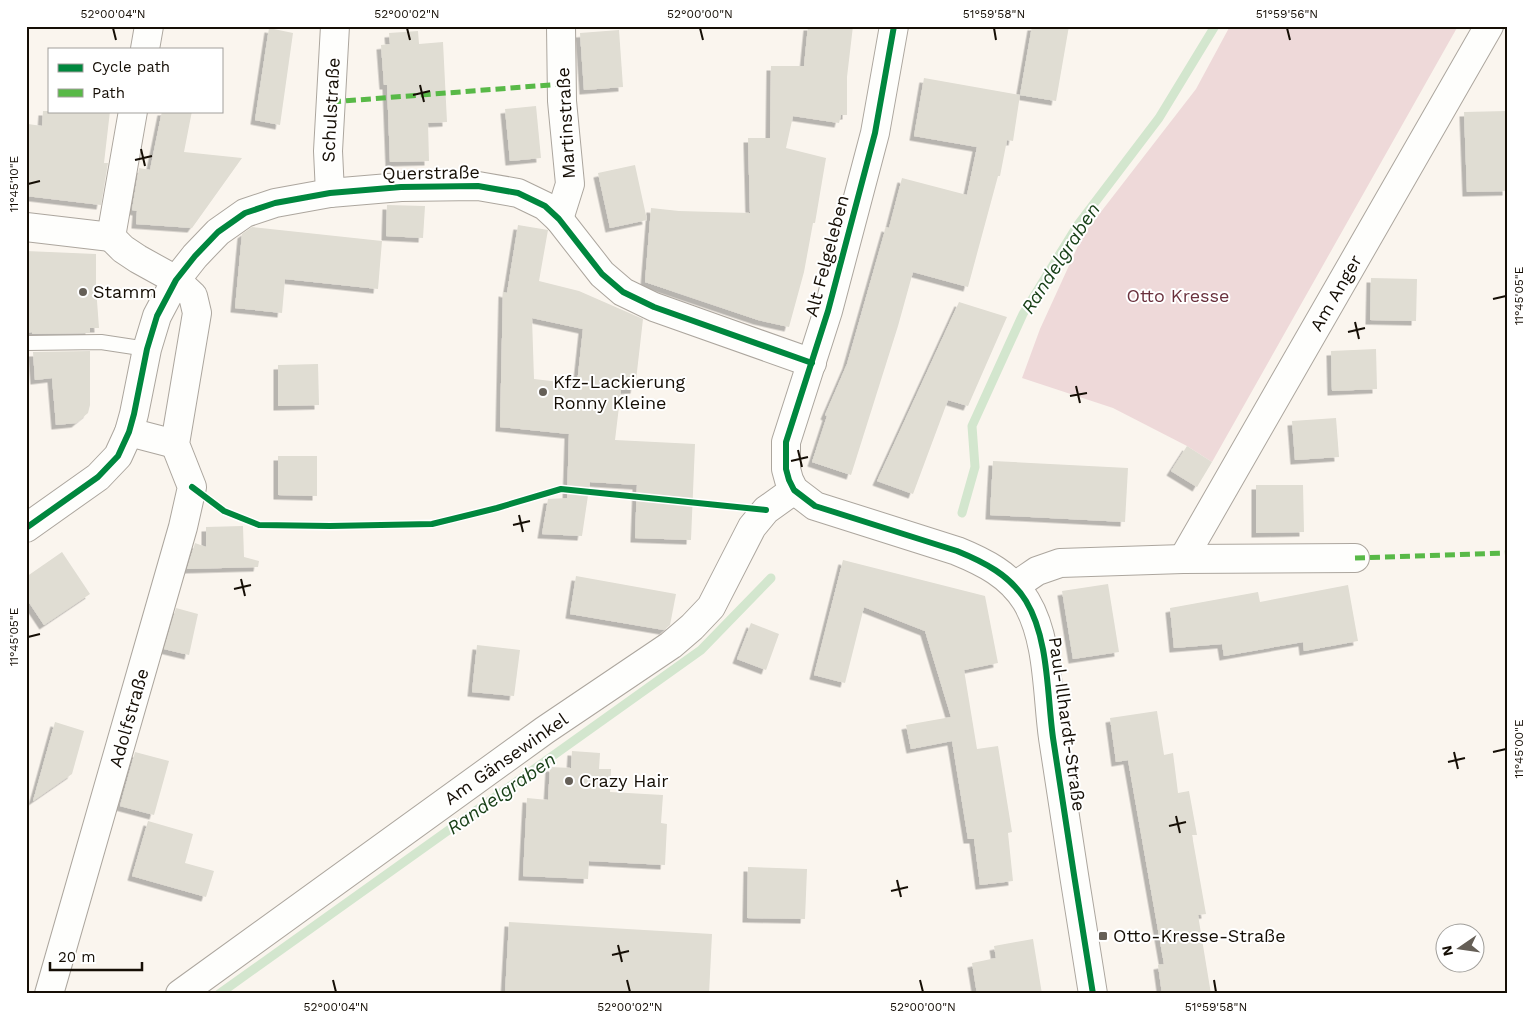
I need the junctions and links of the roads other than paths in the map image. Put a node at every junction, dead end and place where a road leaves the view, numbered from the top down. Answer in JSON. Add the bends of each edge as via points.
{"nodes":[{"id":1,"x":149,"y":26,"type":"edge"},
{"id":2,"x":335,"y":26,"type":"edge"},
{"id":3,"x":561,"y":26,"type":"edge"},
{"id":4,"x":894,"y":26,"type":"edge"},
{"id":5,"x":1489,"y":26,"type":"edge"},
{"id":6,"x":144,"y":48,"type":"edge"},
{"id":7,"x":133,"y":112,"type":"edge"},
{"id":8,"x":330,"y":193,"type":"junction"},
{"id":9,"x":559,"y":218,"type":"junction"},
{"id":10,"x":26,"y":227,"type":"edge"},
{"id":11,"x":110,"y":237,"type":"junction"},
{"id":12,"x":176,"y":280,"type":"junction"},
{"id":13,"x":26,"y":343,"type":"edge"},
{"id":14,"x":147,"y":349,"type":"junction"},
{"id":15,"x":812,"y":363,"type":"junction"},
{"id":16,"x":129,"y":432,"type":"junction"},
{"id":17,"x":175,"y":444,"type":"junction"},
{"id":18,"x":794,"y":490,"type":"junction"},
{"id":19,"x":26,"y":528,"type":"edge"},
{"id":20,"x":1355,"y":558,"type":"dead end"},
{"id":21,"x":1183,"y":559,"type":"junction"},
{"id":22,"x":1014,"y":586,"type":"junction"},
{"id":23,"x":49,"y":994,"type":"edge"},
{"id":24,"x":180,"y":994,"type":"edge"},
{"id":25,"x":1093,"y":994,"type":"edge"}],
"edges":[{"from":1,"to":6,"type":"street"},
{"from":2,"to":8,"type":"street","name":"Schulstraße","via":[[328,160]]},
{"from":3,"to":9,"type":"street","name":"Martinstraße","via":[[562,101],[570,184]]},
{"from":4,"to":15,"type":"street","name":"Alt Felgeleben","via":[[872,143]]},
{"from":5,"to":21,"type":"street","name":"Am Anger"},
{"from":7,"to":11,"type":"street"},
{"from":8,"to":9,"type":"street","name":"Querstraße","via":[[400,187],[478,186],[518,193],[545,206]]},
{"from":8,"to":12,"type":"street","name":"Querstraße","via":[[275,203],[246,213],[218,232]]},
{"from":9,"to":15,"type":"street","name":"Querstraße","via":[[602,274],[623,292],[654,307]]},
{"from":10,"to":11,"type":"street"},
{"from":11,"to":12,"type":"street","via":[[123,249]]},
{"from":12,"to":14,"type":"street","name":"Querstraße","via":[[157,316]]},
{"from":12,"to":17,"type":"street","via":[[193,296],[197,313]]},
{"from":13,"to":14,"type":"lane","via":[[101,342]]},
{"from":14,"to":16,"type":"street","name":"Querstraße"},
{"from":15,"to":18,"type":"street","name":"Alt Felgeleben","via":[[786,442],[786,469]]},
{"from":16,"to":17,"type":"street"},
{"from":16,"to":19,"type":"street","name":"Querstraße","via":[[118,456],[98,477]]},
{"from":17,"to":23,"type":"street","name":"Adolfstraße","via":[[192,487],[183,527]]},
{"from":18,"to":22,"type":"street","name":"Paul-Illhardt-Straße","via":[[815,506],[832,513],[971,557],[997,570]]},
{"from":18,"to":24,"type":"street","name":"Am Gänsewinkel","via":[[766,510],[752,528],[711,607],[692,628]]},
{"from":20,"to":21,"type":"street"},
{"from":21,"to":22,"type":"street","via":[[1060,563],[1037,571]]},
{"from":22,"to":25,"type":"street","name":"Paul-Illhardt-Straße","via":[[1026,600],[1040,638]]}]}
